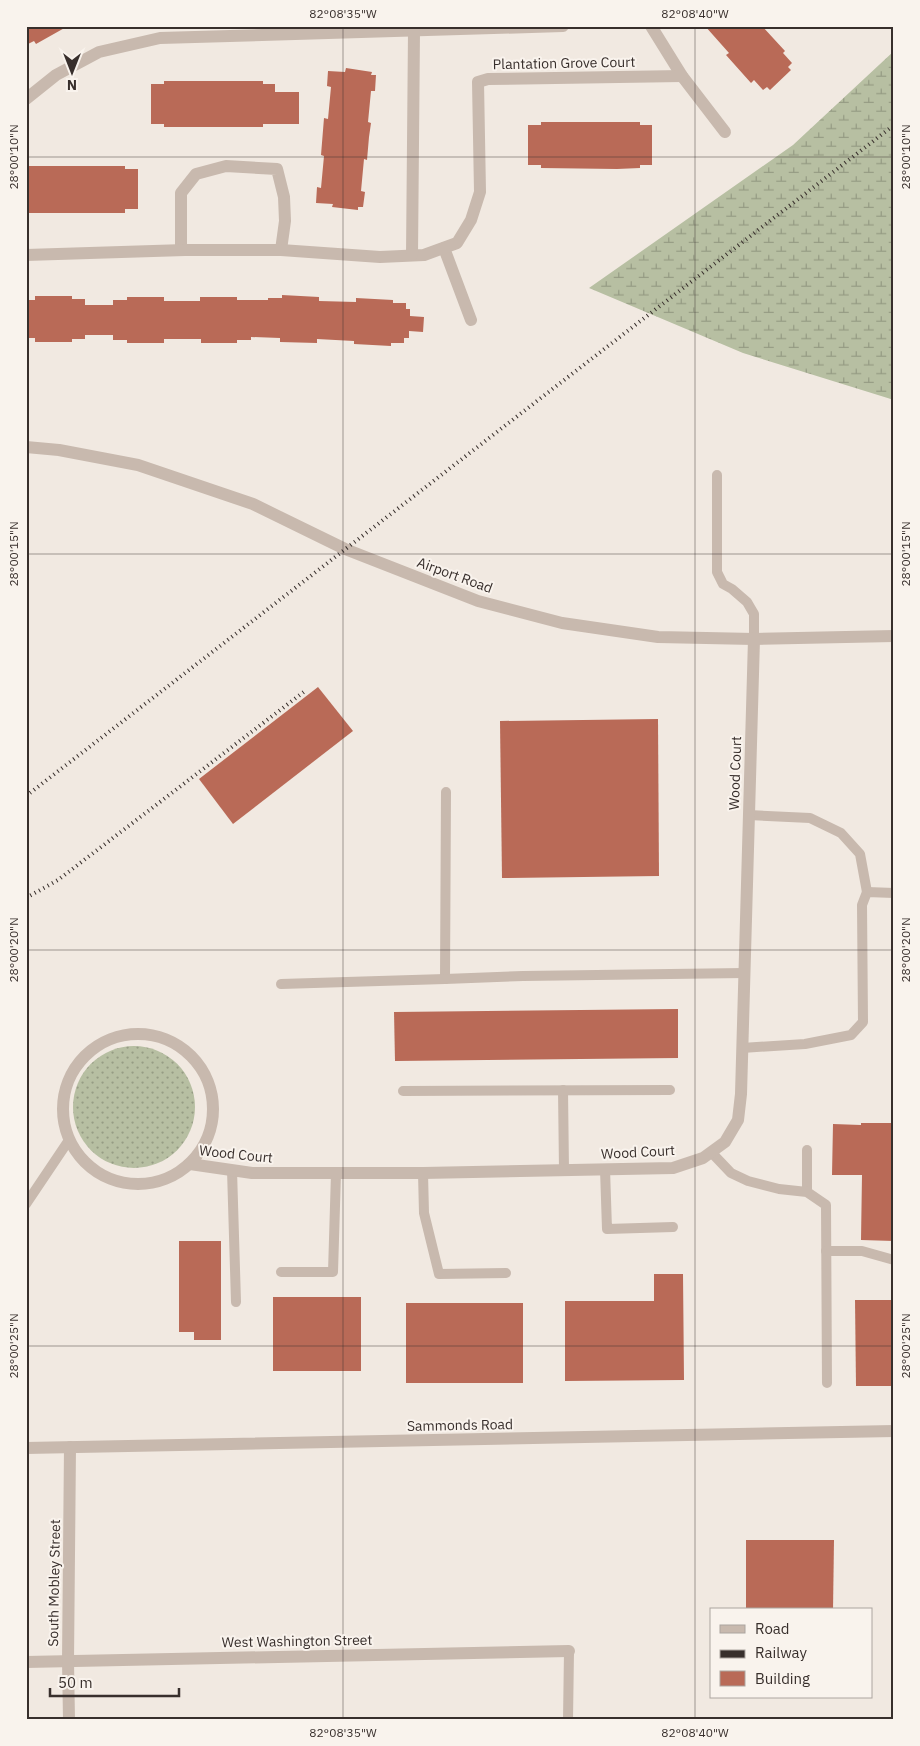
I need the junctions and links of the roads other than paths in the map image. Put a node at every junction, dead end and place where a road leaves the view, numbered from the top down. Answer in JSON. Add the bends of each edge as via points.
{"nodes":[{"id":1,"x":563,"y":26,"type":"edge"},
{"id":2,"x":651,"y":26,"type":"edge"},
{"id":3,"x":414,"y":31,"type":"junction"},
{"id":4,"x":682,"y":76,"type":"junction"},
{"id":5,"x":26,"y":99,"type":"edge"},
{"id":6,"x":725,"y":132,"type":"dead end"},
{"id":7,"x":444,"y":248,"type":"junction"},
{"id":8,"x":181,"y":250,"type":"junction"},
{"id":9,"x":281,"y":250,"type":"junction"},
{"id":10,"x":26,"y":255,"type":"edge"},
{"id":11,"x":412,"y":256,"type":"junction"},
{"id":12,"x":471,"y":320,"type":"dead end"},
{"id":13,"x":26,"y":447,"type":"edge"},
{"id":14,"x":717,"y":475,"type":"dead end"},
{"id":15,"x":894,"y":636,"type":"edge"},
{"id":16,"x":754,"y":639,"type":"junction"},
{"id":17,"x":446,"y":792,"type":"dead end"},
{"id":18,"x":749,"y":815,"type":"junction"},
{"id":19,"x":867,"y":892,"type":"junction"},
{"id":20,"x":894,"y":893,"type":"edge"},
{"id":21,"x":744,"y":973,"type":"junction"},
{"id":22,"x":444,"y":979,"type":"junction"},
{"id":23,"x":281,"y":984,"type":"dead end"},
{"id":24,"x":742,"y":1048,"type":"junction"},
{"id":25,"x":563,"y":1090,"type":"junction"},
{"id":26,"x":670,"y":1090,"type":"dead end"},
{"id":27,"x":404,"y":1091,"type":"dead end"},
{"id":28,"x":69,"y":1140,"type":"junction"},
{"id":29,"x":807,"y":1150,"type":"dead end"},
{"id":30,"x":712,"y":1152,"type":"junction"},
{"id":31,"x":190,"y":1164,"type":"junction"},
{"id":32,"x":605,"y":1169,"type":"junction"},
{"id":33,"x":232,"y":1170,"type":"junction"},
{"id":34,"x":564,"y":1170,"type":"junction"},
{"id":35,"x":336,"y":1173,"type":"junction"},
{"id":36,"x":423,"y":1173,"type":"junction"},
{"id":37,"x":807,"y":1192,"type":"junction"},
{"id":38,"x":26,"y":1204,"type":"edge"},
{"id":39,"x":674,"y":1227,"type":"dead end"},
{"id":40,"x":826,"y":1251,"type":"junction"},
{"id":41,"x":894,"y":1260,"type":"edge"},
{"id":42,"x":281,"y":1272,"type":"dead end"},
{"id":43,"x":506,"y":1273,"type":"dead end"},
{"id":44,"x":236,"y":1302,"type":"dead end"},
{"id":45,"x":827,"y":1384,"type":"dead end"},
{"id":46,"x":894,"y":1431,"type":"edge"},
{"id":47,"x":70,"y":1447,"type":"junction"},
{"id":48,"x":26,"y":1448,"type":"edge"},
{"id":49,"x":569,"y":1651,"type":"joint"},
{"id":50,"x":68,"y":1661,"type":"junction"},
{"id":51,"x":26,"y":1662,"type":"edge"},
{"id":52,"x":69,"y":1720,"type":"edge"},
{"id":53,"x":568,"y":1720,"type":"edge"}],
"edges":[{"from":1,"to":3,"type":"street"},
{"from":2,"to":4,"type":"street"},
{"from":3,"to":5,"type":"street","via":[[160,38],[99,52],[56,75]]},
{"from":3,"to":11,"type":"street"},
{"from":4,"to":6,"type":"street"},
{"from":4,"to":7,"type":"street","name":"Plantation Grove Court","via":[[488,79],[478,82],[480,192],[471,220],[457,243]]},
{"from":7,"to":11,"type":"street","name":"Plantation Grove Court"},
{"from":7,"to":12,"type":"street"},
{"from":8,"to":9,"type":"street","name":"Plantation Grove Court"},
{"from":8,"to":9,"type":"street","via":[[181,193],[196,174],[226,166],[277,169],[284,197]]},
{"from":8,"to":10,"type":"street","name":"Plantation Grove Court"},
{"from":9,"to":11,"type":"street","name":"Plantation Grove Court"},
{"from":13,"to":16,"type":"street","name":"Airport Road","via":[[59,450],[147,468],[253,504],[345,549],[478,601],[562,623],[658,637]]},
{"from":14,"to":16,"type":"lane","via":[[716,572],[723,584],[747,602],[754,614]]},
{"from":15,"to":16,"type":"street","name":"Airport Road"},
{"from":16,"to":18,"type":"street","name":"Wood Court"},
{"from":17,"to":22,"type":"lane"},
{"from":18,"to":19,"type":"lane","via":[[810,818],[841,833],[860,854]]},
{"from":18,"to":21,"type":"street","name":"Wood Court"},
{"from":19,"to":20,"type":"lane"},
{"from":19,"to":24,"type":"lane","via":[[862,905],[863,1022],[851,1035],[805,1044]]},
{"from":21,"to":22,"type":"lane"},
{"from":21,"to":24,"type":"street","name":"Wood Court"},
{"from":22,"to":23,"type":"lane"},
{"from":24,"to":30,"type":"street","name":"Wood Court","via":[[738,1120],[725,1142]]},
{"from":25,"to":26,"type":"lane"},
{"from":25,"to":27,"type":"lane"},
{"from":25,"to":34,"type":"lane"},
{"from":28,"to":31,"type":"street","name":"Wood Court","via":[[82,1160],[101,1175],[123,1183],[147,1184],[170,1177]]},
{"from":28,"to":31,"type":"street","name":"Wood Court","via":[[62,1116],[64,1091],[80,1061],[92,1049],[114,1037],[140,1034],[164,1038],[186,1051],[203,1071],[212,1094],[213,1120],[208,1136]]},
{"from":28,"to":38,"type":"lane"},
{"from":29,"to":37,"type":"lane"},
{"from":30,"to":32,"type":"street","name":"Wood Court","via":[[673,1168]]},
{"from":30,"to":37,"type":"lane","via":[[731,1173],[748,1181]]},
{"from":31,"to":33,"type":"street","name":"Wood Court"},
{"from":32,"to":34,"type":"street","name":"Wood Court"},
{"from":32,"to":39,"type":"lane","via":[[607,1228]]},
{"from":33,"to":35,"type":"street","name":"Wood Court"},
{"from":33,"to":44,"type":"lane"},
{"from":34,"to":36,"type":"street","name":"Wood Court"},
{"from":35,"to":36,"type":"street","name":"Wood Court"},
{"from":35,"to":42,"type":"lane","via":[[333,1272]]},
{"from":36,"to":43,"type":"lane","via":[[424,1213],[439,1274]]},
{"from":37,"to":40,"type":"lane","via":[[826,1205]]},
{"from":40,"to":41,"type":"lane","via":[[862,1251]]},
{"from":40,"to":45,"type":"lane"},
{"from":46,"to":47,"type":"street","name":"Sammonds Road"},
{"from":47,"to":48,"type":"street","name":"Sammonds Road"},
{"from":47,"to":50,"type":"street","name":"South Mobley Street"},
{"from":49,"to":50,"type":"street","name":"West Washington Street"},
{"from":49,"to":53,"type":"lane"},
{"from":50,"to":51,"type":"street","name":"West Washington Street"},
{"from":50,"to":52,"type":"street","name":"South Mobley Street"}]}
